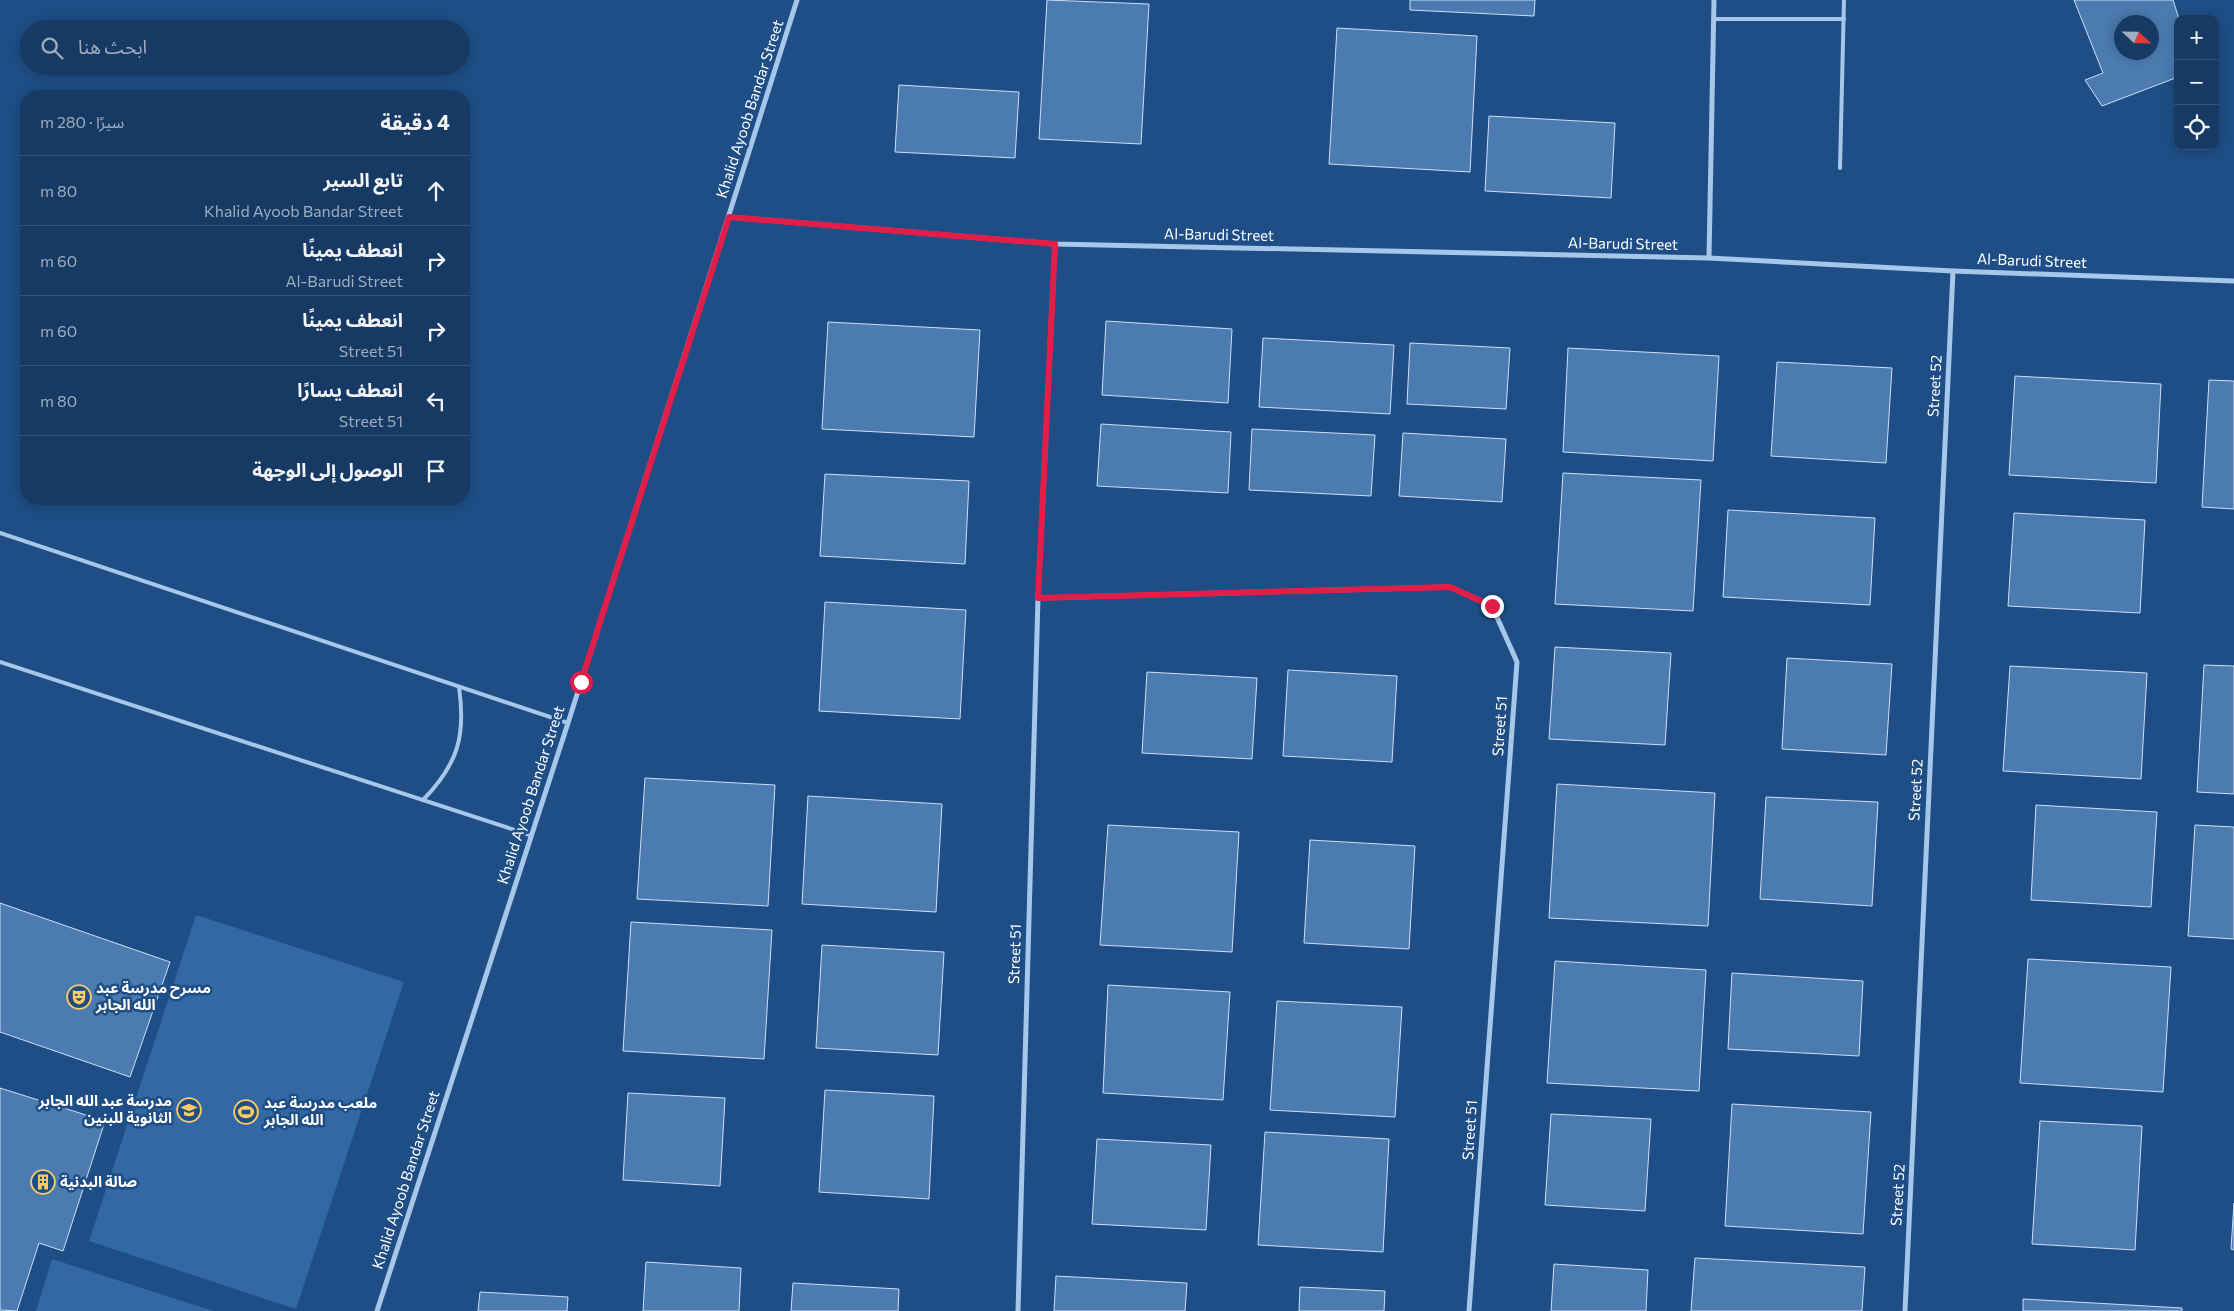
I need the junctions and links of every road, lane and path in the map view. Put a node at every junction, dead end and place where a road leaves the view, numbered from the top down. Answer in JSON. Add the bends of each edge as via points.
{"nodes":[{"id":1,"x":797,"y":0,"type":"edge"},
{"id":2,"x":1714,"y":0,"type":"edge"},
{"id":3,"x":1844,"y":0,"type":"edge"},
{"id":4,"x":1844,"y":18,"type":"junction"},
{"id":5,"x":1714,"y":19,"type":"junction"},
{"id":6,"x":1840,"y":168,"type":"dead end"},
{"id":7,"x":729,"y":217,"type":"junction"},
{"id":8,"x":1055,"y":244,"type":"junction"},
{"id":9,"x":1709,"y":258,"type":"junction"},
{"id":10,"x":1953,"y":271,"type":"junction"},
{"id":11,"x":2234,"y":281,"type":"edge"},
{"id":12,"x":0,"y":533,"type":"edge"},
{"id":13,"x":1038,"y":598,"type":"junction"},
{"id":14,"x":0,"y":662,"type":"edge"},
{"id":15,"x":460,"y":687,"type":"junction"},
{"id":16,"x":568,"y":724,"type":"junction"},
{"id":17,"x":424,"y":800,"type":"junction"},
{"id":18,"x":530,"y":835,"type":"junction"},
{"id":19,"x":377,"y":1311,"type":"edge"},
{"id":20,"x":1018,"y":1311,"type":"edge"},
{"id":21,"x":1469,"y":1311,"type":"edge"},
{"id":22,"x":1905,"y":1311,"type":"edge"}],
"edges":[{"from":1,"to":7,"type":"street","name":"Khalid Ayoob Bandar Street"},
{"from":2,"to":5,"type":"street"},
{"from":3,"to":4,"type":"lane"},
{"from":4,"to":5,"type":"lane"},
{"from":4,"to":6,"type":"lane"},
{"from":5,"to":9,"type":"street"},
{"from":7,"to":8,"type":"street","name":"Al-Barudi Street"},
{"from":7,"to":16,"type":"street","name":"Khalid Ayoob Bandar Street"},
{"from":8,"to":9,"type":"street","name":"Al-Barudi Street"},
{"from":8,"to":13,"type":"street","name":"Street 51"},
{"from":9,"to":10,"type":"street","name":"Al-Barudi Street"},
{"from":10,"to":11,"type":"street","name":"Al-Barudi Street"},
{"from":10,"to":22,"type":"street","name":"Street 52"},
{"from":12,"to":15,"type":"lane"},
{"from":13,"to":20,"type":"street","name":"Street 51"},
{"from":13,"to":21,"type":"street","name":"Street 51","via":[[1450,587],[1492,606],[1517,662]]},
{"from":14,"to":17,"type":"lane"},
{"from":15,"to":16,"type":"lane"},
{"from":15,"to":17,"type":"lane","via":[[461,737],[454,761]]},
{"from":16,"to":18,"type":"street","name":"Khalid Ayoob Bandar Street"},
{"from":17,"to":18,"type":"lane"},
{"from":18,"to":19,"type":"street","name":"Khalid Ayoob Bandar Street"}]}
